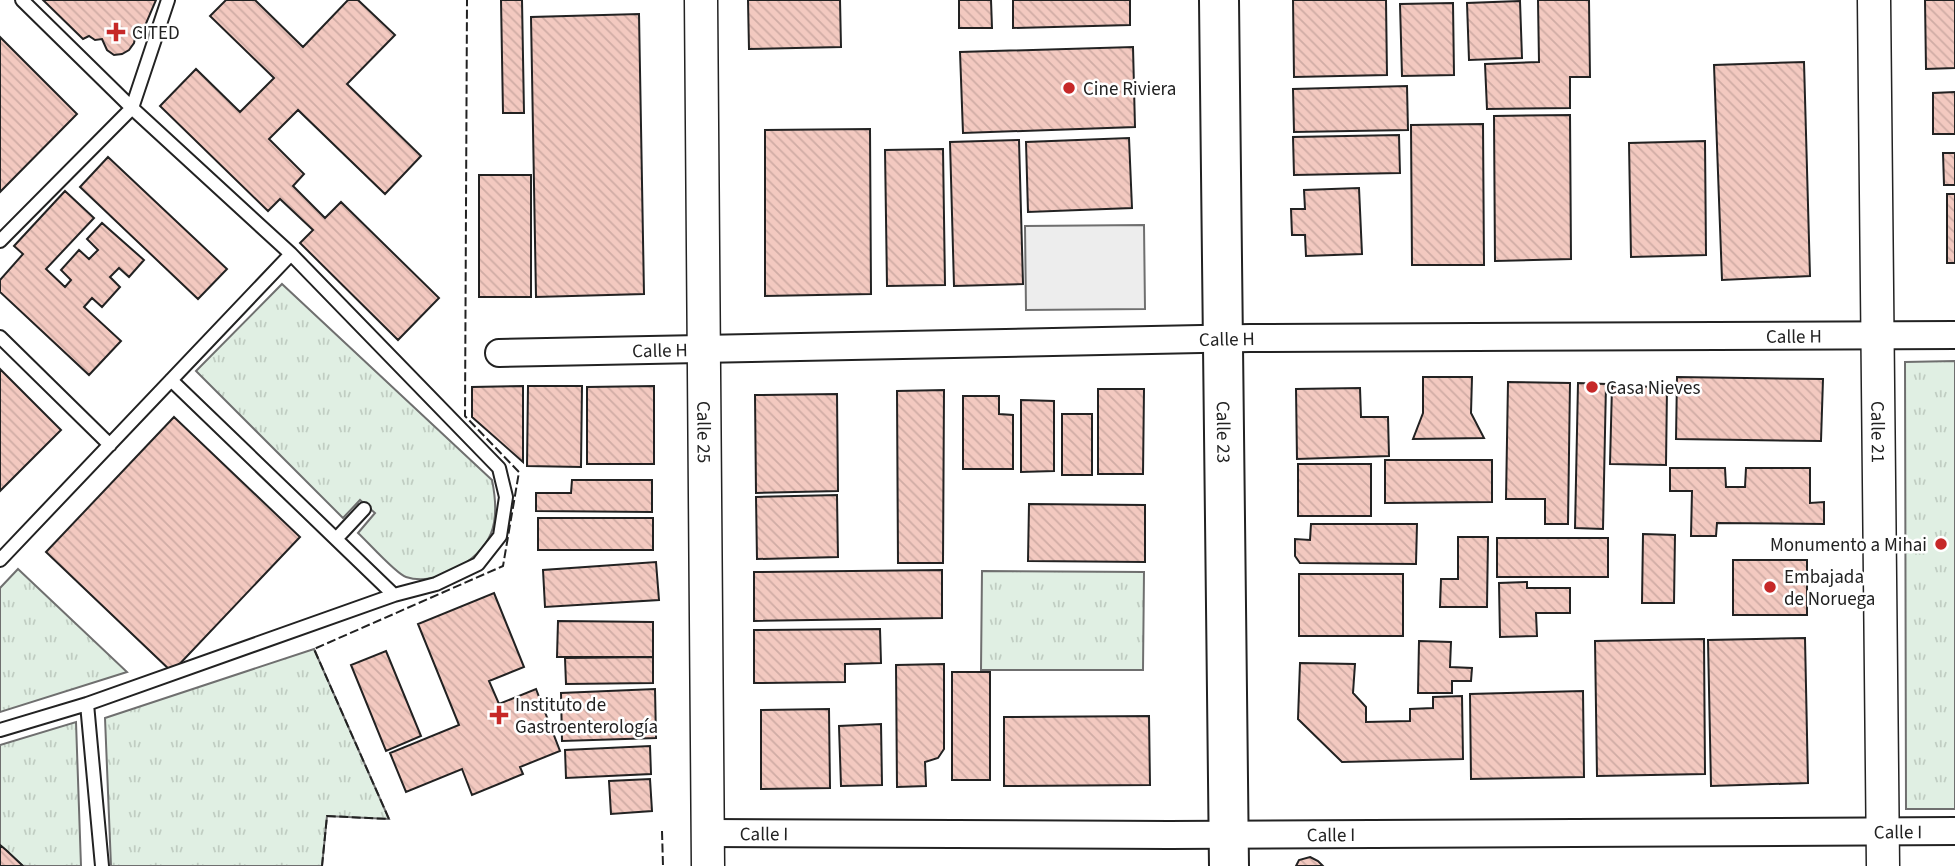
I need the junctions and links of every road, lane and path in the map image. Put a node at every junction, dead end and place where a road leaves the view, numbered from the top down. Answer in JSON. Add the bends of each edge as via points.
{"nodes":[{"id":1,"x":22,"y":0,"type":"edge"},
{"id":2,"x":168,"y":0,"type":"edge"},
{"id":3,"x":701,"y":0,"type":"edge"},
{"id":4,"x":1219,"y":0,"type":"edge"},
{"id":5,"x":1874,"y":0,"type":"edge"},
{"id":6,"x":132,"y":108,"type":"junction"},
{"id":7,"x":0,"y":241,"type":"edge"},
{"id":8,"x":291,"y":254,"type":"junction"},
{"id":9,"x":1878,"y":335,"type":"junction"},
{"id":10,"x":1955,"y":335,"type":"edge"},
{"id":11,"x":0,"y":338,"type":"edge"},
{"id":12,"x":1224,"y":338,"type":"junction"},
{"id":13,"x":703,"y":350,"type":"junction"},
{"id":14,"x":499,"y":354,"type":"dead end"},
{"id":15,"x":171,"y":380,"type":"junction"},
{"id":16,"x":110,"y":445,"type":"junction"},
{"id":17,"x":364,"y":509,"type":"dead end"},
{"id":18,"x":336,"y":539,"type":"junction"},
{"id":19,"x":0,"y":560,"type":"edge"},
{"id":20,"x":394,"y":595,"type":"junction"},
{"id":21,"x":87,"y":704,"type":"junction"},
{"id":22,"x":0,"y":730,"type":"edge"},
{"id":23,"x":1883,"y":831,"type":"junction"},
{"id":24,"x":1955,"y":831,"type":"edge"},
{"id":25,"x":708,"y":834,"type":"junction"},
{"id":26,"x":1229,"y":850,"type":"edge"},
{"id":27,"x":102,"y":866,"type":"edge"},
{"id":28,"x":708,"y":866,"type":"edge"},
{"id":29,"x":1883,"y":866,"type":"edge"}],
"edges":[{"from":1,"to":6,"type":"lane"},
{"from":2,"to":6,"type":"lane"},
{"from":3,"to":13,"type":"street","name":"Calle 25"},
{"from":4,"to":12,"type":"main road","name":"Calle 23"},
{"from":5,"to":9,"type":"street","name":"Calle 21"},
{"from":6,"to":7,"type":"lane"},
{"from":6,"to":8,"type":"lane"},
{"from":8,"to":15,"type":"lane"},
{"from":8,"to":20,"type":"lane","via":[[499,468],[506,497],[500,536],[478,564],[436,584]]},
{"from":9,"to":10,"type":"street","name":"Calle H"},
{"from":9,"to":12,"type":"street","name":"Calle H"},
{"from":9,"to":23,"type":"street","name":"Calle 21"},
{"from":11,"to":16,"type":"lane"},
{"from":12,"to":13,"type":"street","name":"Calle H"},
{"from":12,"to":26,"type":"main road","name":"Calle 23"},
{"from":13,"to":14,"type":"street","name":"Calle H"},
{"from":13,"to":25,"type":"street","name":"Calle 25"},
{"from":15,"to":16,"type":"lane"},
{"from":15,"to":18,"type":"lane"},
{"from":16,"to":19,"type":"lane"},
{"from":17,"to":18,"type":"lane"},
{"from":18,"to":20,"type":"lane"},
{"from":20,"to":21,"type":"lane"},
{"from":21,"to":22,"type":"lane"},
{"from":21,"to":27,"type":"lane"},
{"from":23,"to":24,"type":"street","name":"Calle I"},
{"from":23,"to":26,"type":"street","name":"Calle I"},
{"from":23,"to":29,"type":"street","name":"Calle 21"},
{"from":25,"to":26,"type":"street","name":"Calle I"},
{"from":25,"to":28,"type":"street","name":"Calle 25"}]}
